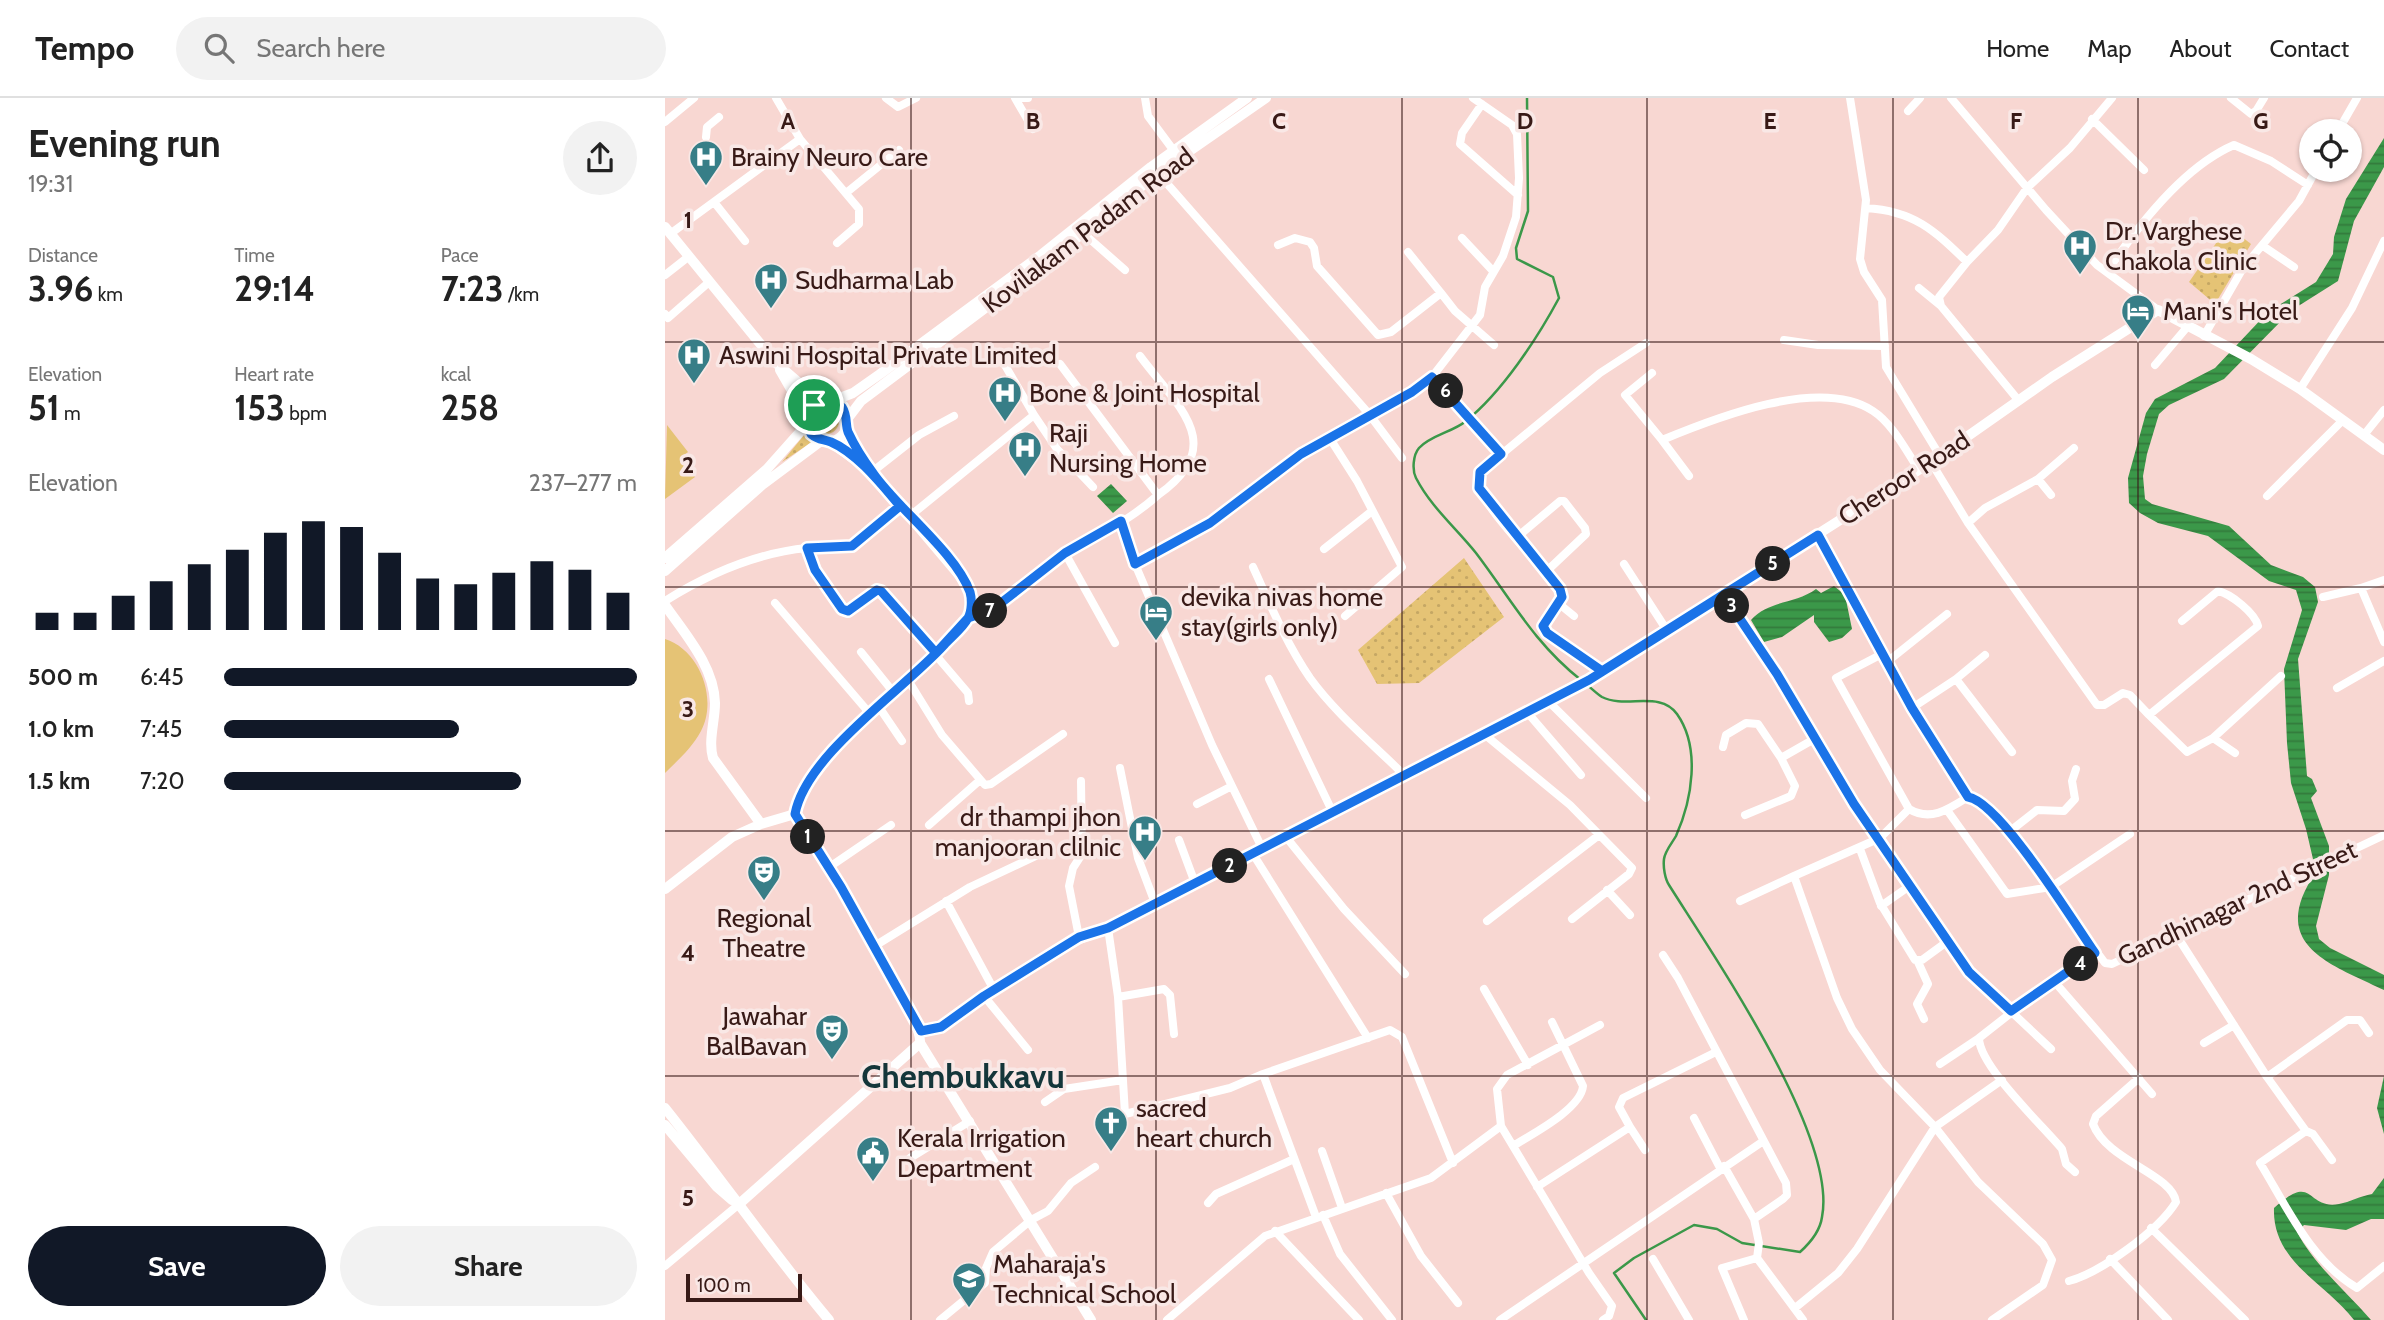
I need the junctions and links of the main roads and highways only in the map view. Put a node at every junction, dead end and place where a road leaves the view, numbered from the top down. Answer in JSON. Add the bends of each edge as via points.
{"nodes":[{"id":1,"x":1247,"y":98,"type":"edge"},
{"id":2,"x":1266,"y":98,"type":"edge"},
{"id":3,"x":1154,"y":170,"type":"junction"},
{"id":4,"x":668,"y":231,"type":"edge"},
{"id":5,"x":776,"y":363,"type":"junction"},
{"id":6,"x":820,"y":401,"type":"junction"},
{"id":7,"x":832,"y":401,"type":"junction"},
{"id":8,"x":807,"y":420,"type":"junction"},
{"id":9,"x":847,"y":424,"type":"junction"},
{"id":10,"x":825,"y":441,"type":"junction"},
{"id":11,"x":2384,"y":450,"type":"edge"},
{"id":12,"x":872,"y":472,"type":"junction"},
{"id":13,"x":753,"y":487,"type":"junction"},
{"id":14,"x":690,"y":542,"type":"junction"},
{"id":15,"x":665,"y":558,"type":"edge"},
{"id":16,"x":665,"y":571,"type":"edge"},
{"id":17,"x":665,"y":603,"type":"edge"},
{"id":18,"x":795,"y":814,"type":"junction"},
{"id":19,"x":761,"y":824,"type":"junction"},
{"id":20,"x":665,"y":888,"type":"edge"},
{"id":21,"x":921,"y":1031,"type":"junction"},
{"id":22,"x":920,"y":1043,"type":"junction"},
{"id":23,"x":665,"y":1108,"type":"edge"},
{"id":24,"x":665,"y":1125,"type":"edge"},
{"id":25,"x":738,"y":1205,"type":"junction"},
{"id":26,"x":829,"y":1320,"type":"edge"},
{"id":27,"x":1091,"y":1320,"type":"edge"}],
"edges":[{"from":1,"to":3,"type":"main road","name":"Kovilakam Padam Road"},
{"from":2,"to":3,"type":"main road","name":"Kovilakam Padam Road"},
{"from":3,"to":7,"type":"main road","name":"Kovilakam Padam Road","via":[[880,374]]},
{"from":3,"to":9,"type":"main road","name":"Kovilakam Padam Road","via":[[1083,233],[868,395]]},
{"from":4,"to":5,"type":"main road"},
{"from":5,"to":6,"type":"main road"},
{"from":5,"to":8,"type":"main road"},
{"from":6,"to":7,"type":"main road"},
{"from":6,"to":8,"type":"main road"},
{"from":7,"to":9,"type":"main road","via":[[842,407]]},
{"from":8,"to":10,"type":"main road","via":[[811,434]]},
{"from":8,"to":13,"type":"main road"},
{"from":9,"to":10,"type":"main road"},
{"from":9,"to":12,"type":"main road"},
{"from":10,"to":12,"type":"main road"},
{"from":10,"to":13,"type":"main road"},
{"from":11,"to":21,"type":"main road","name":"Cheroor Road","via":[[2300,389],[2158,310],[1936,459],[1598,674],[1108,928],[1079,937],[941,1027]]},
{"from":12,"to":18,"type":"main road","via":[[965,582],[971,595],[968,618],[809,779]]},
{"from":13,"to":14,"type":"main road"},
{"from":14,"to":15,"type":"main road"},
{"from":14,"to":16,"type":"main road"},
{"from":17,"to":19,"type":"main road","via":[[700,654],[710,678],[715,698],[713,758]]},
{"from":18,"to":19,"type":"main road"},
{"from":18,"to":21,"type":"main road"},
{"from":19,"to":20,"type":"main road","via":[[732,837]]},
{"from":21,"to":22,"type":"main road"},
{"from":22,"to":25,"type":"main road"},
{"from":22,"to":27,"type":"main road"},
{"from":23,"to":25,"type":"main road","via":[[725,1181]]},
{"from":24,"to":25,"type":"main road"},
{"from":25,"to":26,"type":"main road"}]}
